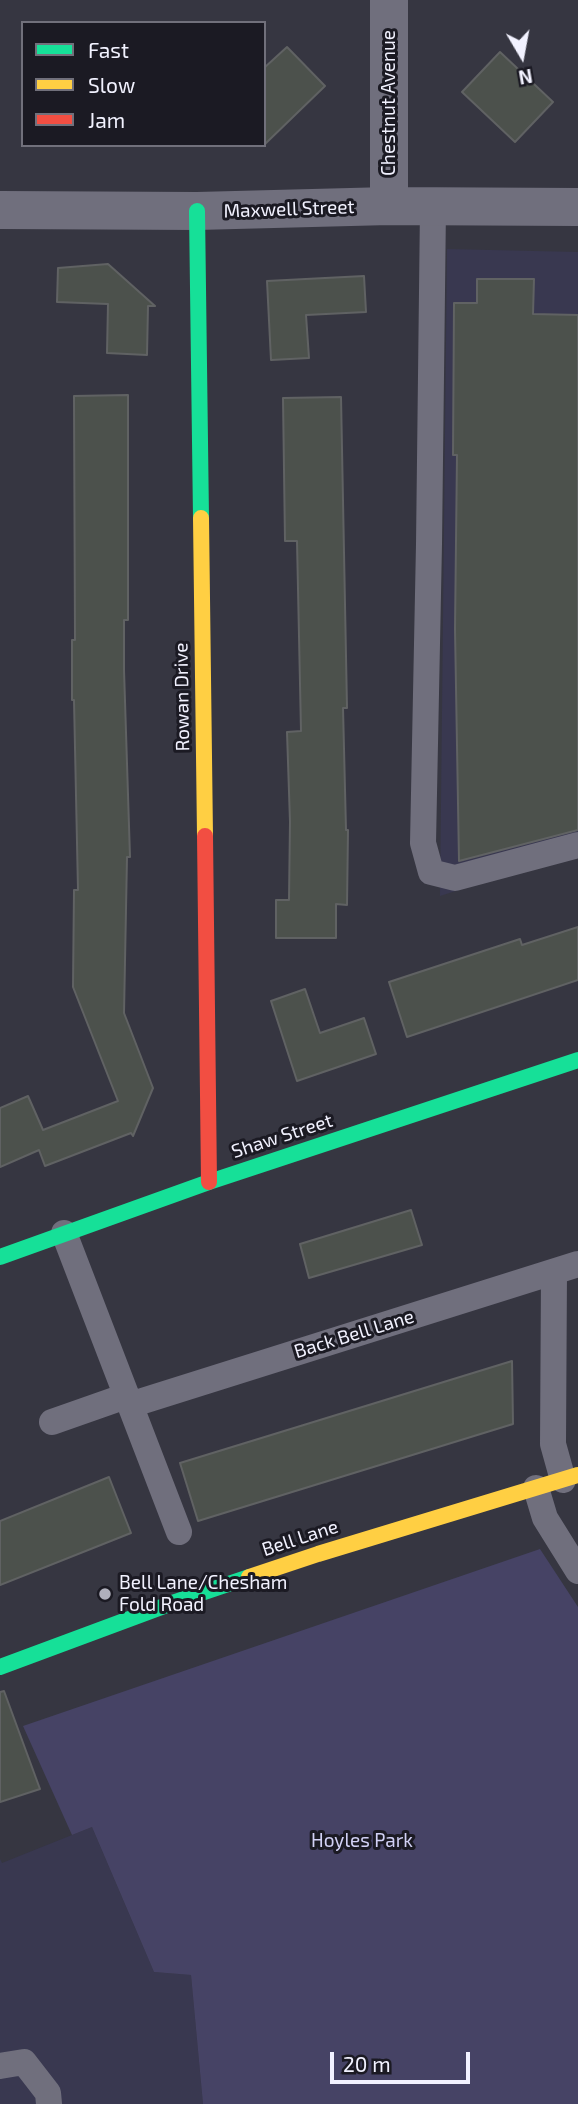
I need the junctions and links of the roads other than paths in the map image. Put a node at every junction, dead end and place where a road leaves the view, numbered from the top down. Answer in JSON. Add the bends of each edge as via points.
{"nodes":[{"id":1,"x":389,"y":0,"type":"edge"},
{"id":2,"x":389,"y":206,"type":"junction"},
{"id":3,"x":433,"y":207,"type":"junction"},
{"id":4,"x":578,"y":207,"type":"edge"},
{"id":5,"x":0,"y":210,"type":"edge"},
{"id":6,"x":197,"y":211,"type":"junction"},
{"id":7,"x":578,"y":845,"type":"edge"},
{"id":8,"x":578,"y":1060,"type":"edge"},
{"id":9,"x":209,"y":1182,"type":"junction"},
{"id":10,"x":64,"y":1233,"type":"junction"},
{"id":11,"x":0,"y":1257,"type":"edge"},
{"id":12,"x":566,"y":1268,"type":"edge"},
{"id":13,"x":128,"y":1400,"type":"junction"},
{"id":14,"x":52,"y":1422,"type":"dead end"},
{"id":15,"x":571,"y":1477,"type":"edge"},
{"id":16,"x":536,"y":1488,"type":"junction"},
{"id":17,"x":179,"y":1532,"type":"dead end"},
{"id":18,"x":578,"y":1572,"type":"edge"},
{"id":19,"x":0,"y":1667,"type":"edge"},
{"id":20,"x":0,"y":2066,"type":"edge"},
{"id":21,"x":49,"y":2104,"type":"edge"}],
"edges":[{"from":1,"to":2,"type":"street","name":"Chestnut Avenue"},
{"from":2,"to":3,"type":"street","name":"Maxwell Street"},
{"from":2,"to":6,"type":"street","name":"Maxwell Street"},
{"from":3,"to":4,"type":"street","name":"Maxwell Street"},
{"from":3,"to":7,"type":"lane","via":[[422,843],[431,872],[455,878]]},
{"from":5,"to":6,"type":"street","name":"Maxwell Street"},
{"from":6,"to":9,"type":"street","name":"Rowan Drive"},
{"from":8,"to":9,"type":"street","name":"Shaw Street"},
{"from":9,"to":10,"type":"street","name":"Shaw Street"},
{"from":10,"to":11,"type":"street","name":"Shaw Street"},
{"from":10,"to":13,"type":"lane"},
{"from":12,"to":13,"type":"lane","name":"Back Bell Lane"},
{"from":12,"to":15,"type":"lane","via":[[553,1444]]},
{"from":13,"to":14,"type":"lane","name":"Back Bell Lane"},
{"from":13,"to":17,"type":"lane"},
{"from":15,"to":16,"type":"street","name":"Bell Lane"},
{"from":16,"to":18,"type":"lane","via":[[545,1518]]},
{"from":16,"to":19,"type":"street","name":"Bell Lane","via":[[202,1592]]},
{"from":20,"to":21,"type":"lane","via":[[24,2062],[48,2093]]}]}
